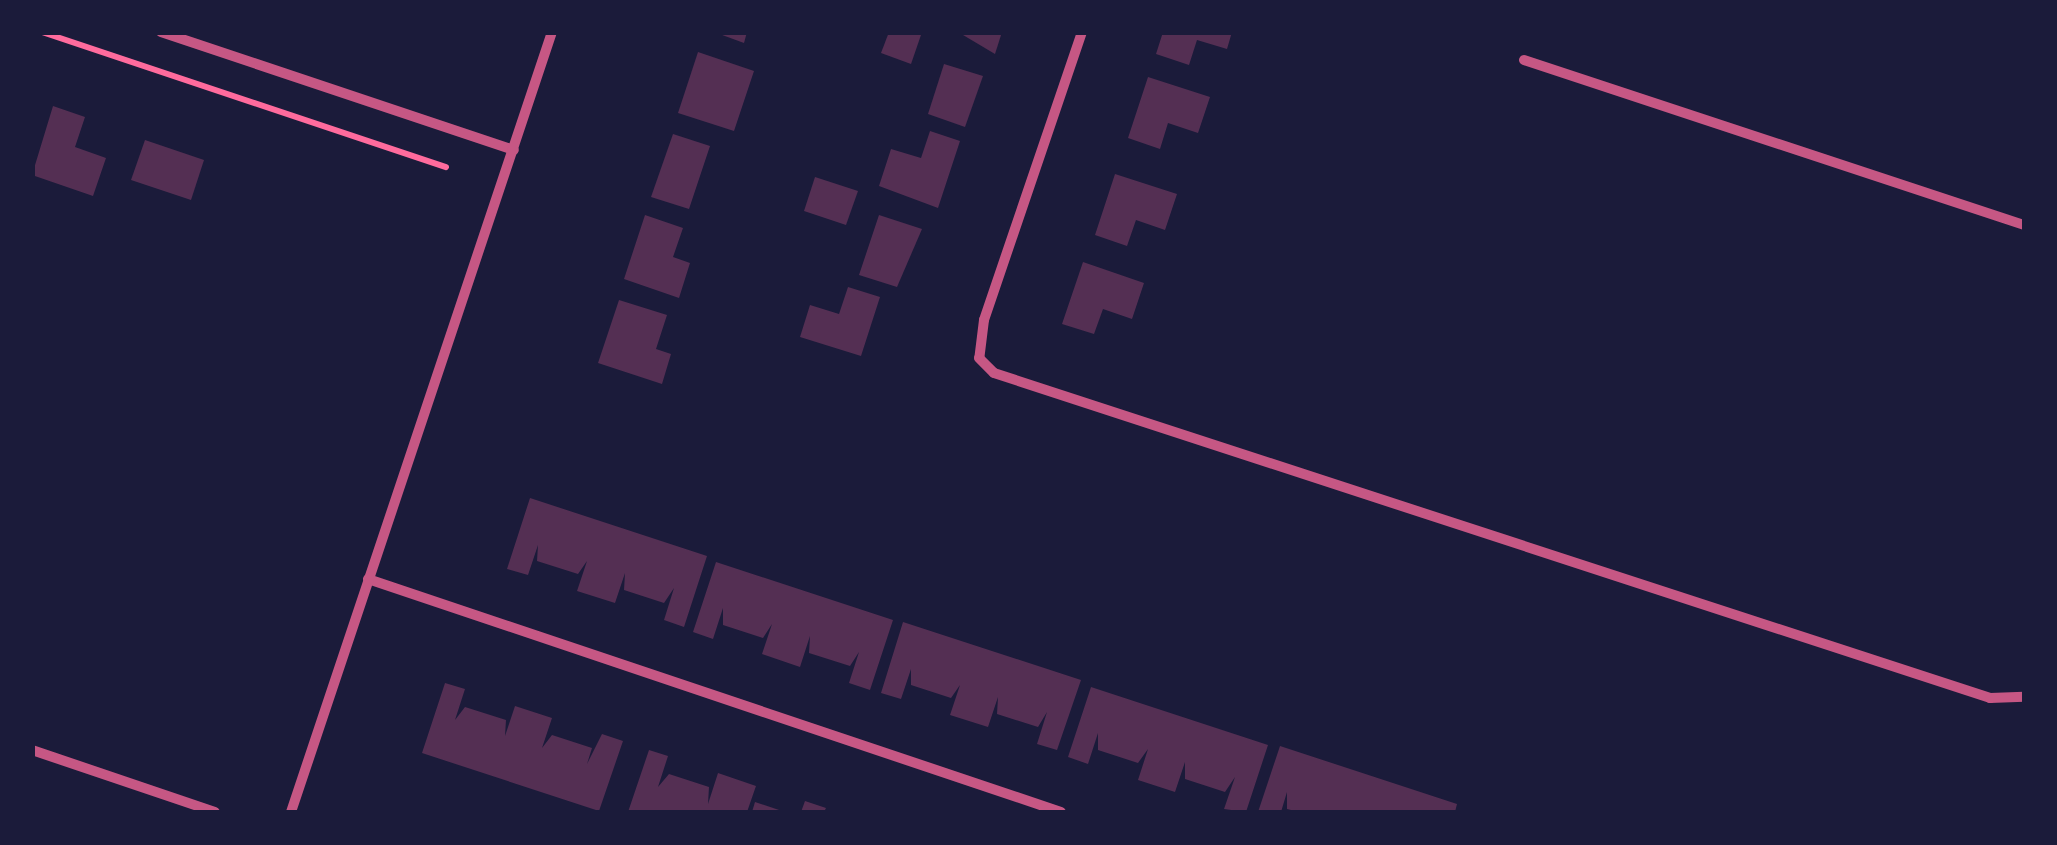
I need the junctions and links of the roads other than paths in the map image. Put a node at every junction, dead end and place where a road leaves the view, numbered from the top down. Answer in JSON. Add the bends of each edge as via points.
{"nodes":[{"id":1,"x":160,"y":32,"type":"edge"},
{"id":2,"x":552,"y":32,"type":"edge"},
{"id":3,"x":1082,"y":32,"type":"edge"},
{"id":4,"x":1524,"y":60,"type":"dead end"},
{"id":5,"x":514,"y":150,"type":"junction"},
{"id":6,"x":2024,"y":225,"type":"edge"},
{"id":7,"x":368,"y":579,"type":"junction"},
{"id":8,"x":2024,"y":697,"type":"edge"},
{"id":9,"x":32,"y":750,"type":"edge"},
{"id":10,"x":215,"y":812,"type":"edge"},
{"id":11,"x":290,"y":812,"type":"edge"},
{"id":12,"x":1060,"y":812,"type":"edge"}],
"edges":[{"from":1,"to":5,"type":"street"},
{"from":2,"to":5,"type":"street"},
{"from":3,"to":8,"type":"street","via":[[979,358],[1015,383],[1990,698]]},
{"from":4,"to":6,"type":"street"},
{"from":5,"to":7,"type":"street"},
{"from":7,"to":11,"type":"street"},
{"from":7,"to":12,"type":"street"},
{"from":9,"to":10,"type":"street"}]}
